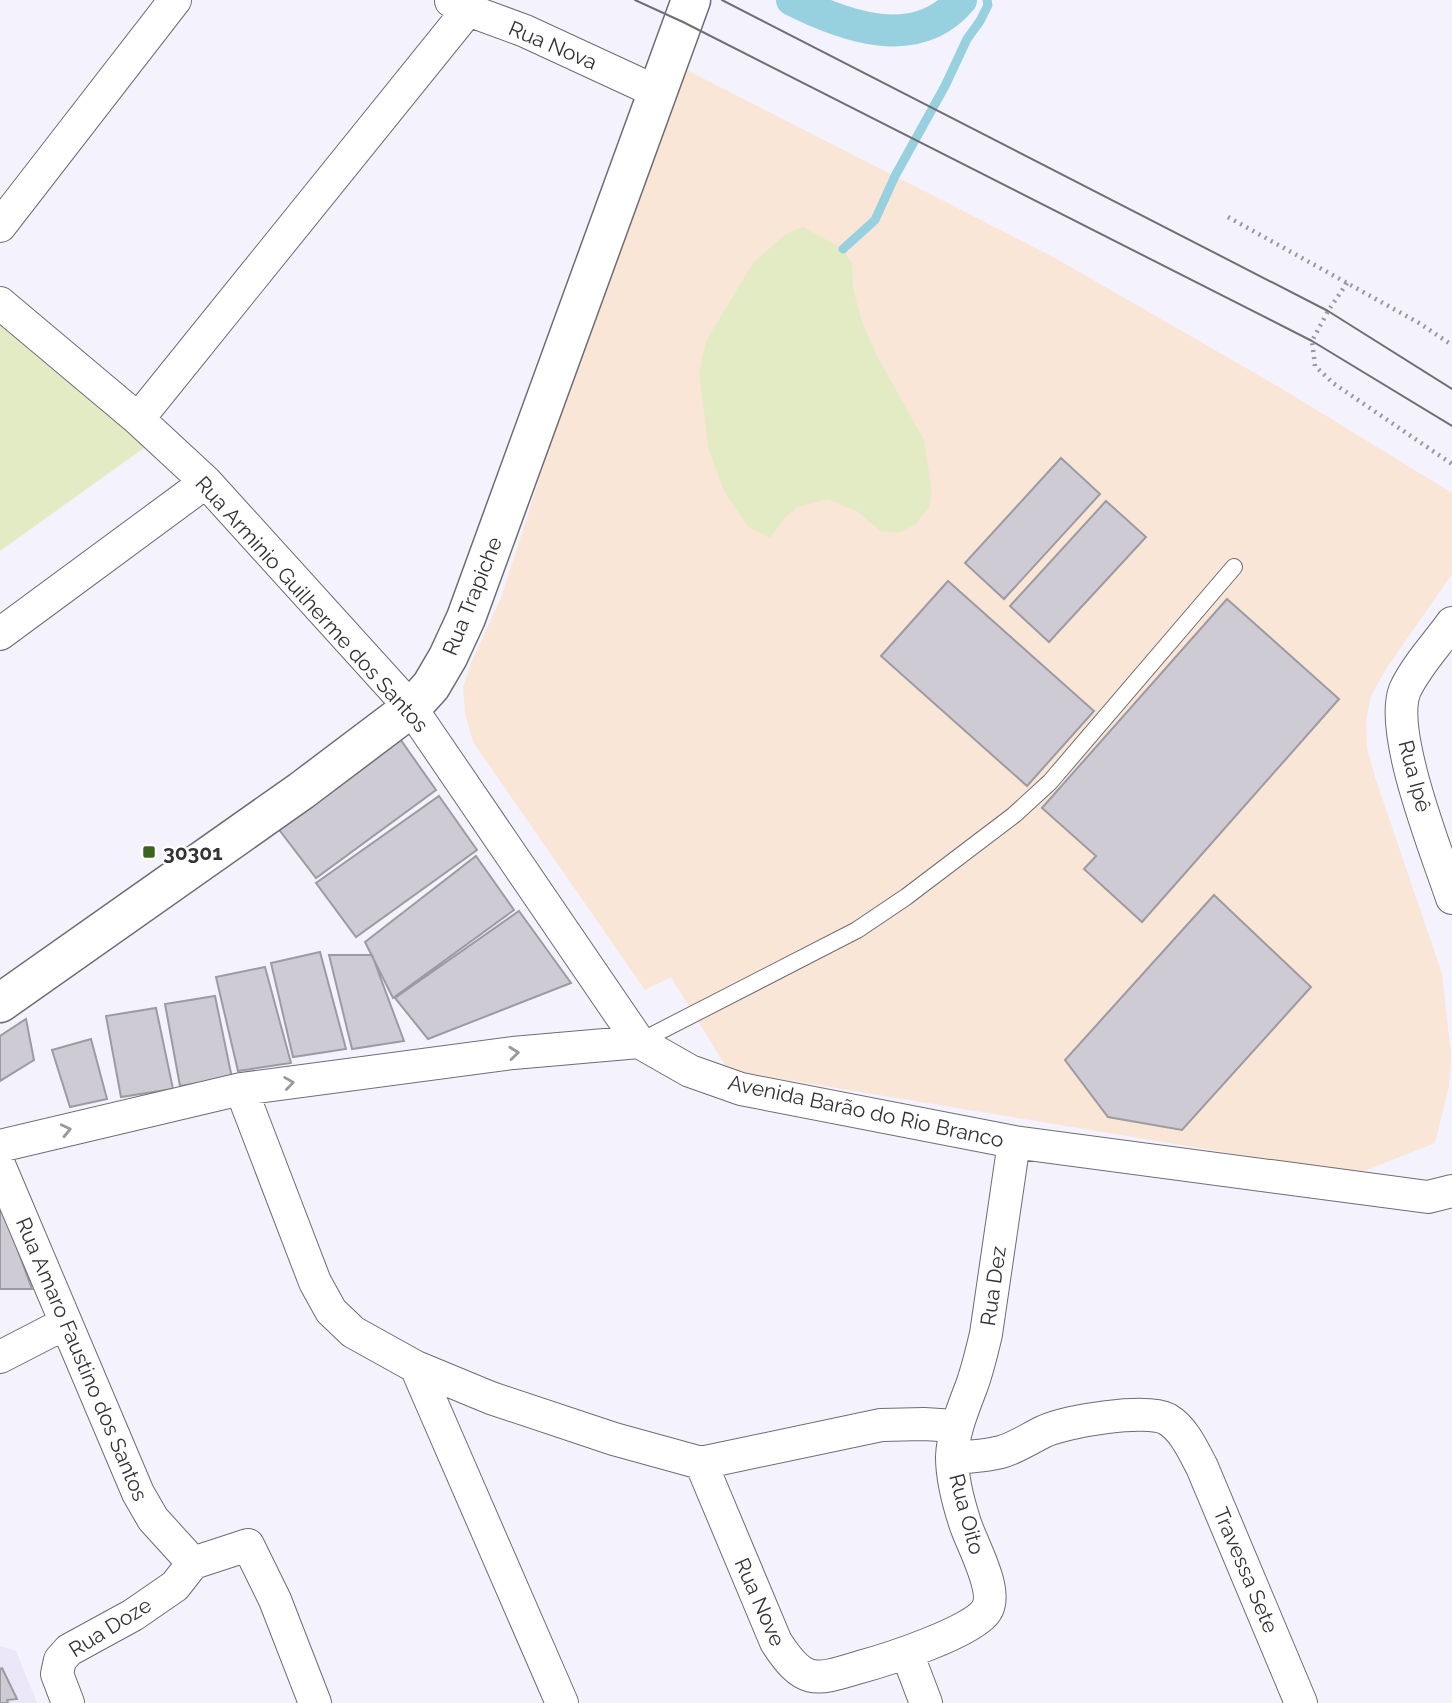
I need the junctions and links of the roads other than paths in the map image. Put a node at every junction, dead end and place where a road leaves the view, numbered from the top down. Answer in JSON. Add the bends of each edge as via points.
{"nodes":[{"id":1,"x":175,"y":0,"type":"edge"},
{"id":2,"x":691,"y":0,"type":"edge"},
{"id":3,"x":459,"y":5,"type":"edge"},
{"id":4,"x":657,"y":92,"type":"junction"},
{"id":5,"x":0,"y":226,"type":"edge"},
{"id":6,"x":0,"y":303,"type":"edge"},
{"id":7,"x":138,"y":419,"type":"junction"},
{"id":8,"x":206,"y":482,"type":"junction"},
{"id":9,"x":1234,"y":567,"type":"dead end"},
{"id":10,"x":1452,"y":623,"type":"edge"},
{"id":11,"x":0,"y":634,"type":"edge"},
{"id":12,"x":411,"y":708,"type":"junction"},
{"id":13,"x":1452,"y":898,"type":"edge"},
{"id":14,"x":0,"y":1003,"type":"edge"},
{"id":15,"x":639,"y":1042,"type":"junction"},
{"id":16,"x":241,"y":1089,"type":"junction"},
{"id":17,"x":1014,"y":1142,"type":"junction"},
{"id":18,"x":0,"y":1146,"type":"edge"},
{"id":19,"x":0,"y":1167,"type":"edge"},
{"id":20,"x":1452,"y":1191,"type":"edge"},
{"id":21,"x":66,"y":1323,"type":"junction"},
{"id":22,"x":0,"y":1357,"type":"edge"},
{"id":23,"x":416,"y":1367,"type":"junction"},
{"id":24,"x":956,"y":1426,"type":"junction"},
{"id":25,"x":952,"y":1458,"type":"junction"},
{"id":26,"x":701,"y":1464,"type":"junction"},
{"id":27,"x":193,"y":1563,"type":"junction"},
{"id":28,"x":990,"y":1600,"type":"joint"},
{"id":29,"x":907,"y":1653,"type":"junction"},
{"id":30,"x":68,"y":1703,"type":"edge"},
{"id":31,"x":315,"y":1703,"type":"edge"},
{"id":32,"x":562,"y":1703,"type":"edge"},
{"id":33,"x":926,"y":1703,"type":"edge"},
{"id":34,"x":1301,"y":1703,"type":"edge"}],
"edges":[{"from":1,"to":5,"type":"street"},
{"from":2,"to":4,"type":"street","name":"Rua Trapiche"},
{"from":3,"to":4,"type":"street","name":"Rua Nova"},
{"from":3,"to":7,"type":"street"},
{"from":4,"to":12,"type":"street","name":"Rua Trapiche","via":[[466,618],[432,686]]},
{"from":6,"to":7,"type":"street","name":"Rua Arminio Guilherme dos Santos"},
{"from":7,"to":8,"type":"street","name":"Rua Arminio Guilherme dos Santos"},
{"from":8,"to":11,"type":"street"},
{"from":8,"to":12,"type":"street","name":"Rua Arminio Guilherme dos Santos"},
{"from":9,"to":15,"type":"lane","via":[[1050,782],[1014,815],[857,930]]},
{"from":10,"to":13,"type":"street","name":"Rua Ipê","via":[[1405,691],[1400,721],[1408,761]]},
{"from":12,"to":14,"type":"street","name":"Rua Trapiche"},
{"from":12,"to":15,"type":"street","name":"Rua Arminio Guilherme dos Santos"},
{"from":16,"to":15,"type":"street","one_way":true,"via":[[513,1053]]},
{"from":15,"to":17,"type":"street","name":"Avenida Barão do Rio Branco","via":[[690,1071],[741,1089]]},
{"from":18,"to":16,"type":"street","one_way":true},
{"from":16,"to":23,"type":"street","via":[[315,1282],[331,1311],[354,1332]]},
{"from":17,"to":20,"type":"street","name":"Avenida Barão do Rio Branco","via":[[1428,1196]]},
{"from":17,"to":24,"type":"street","name":"Rua Dez","via":[[986,1334]]},
{"from":19,"to":21,"type":"street","name":"Rua Amaro Faustino dos Santos"},
{"from":21,"to":22,"type":"street"},
{"from":21,"to":27,"type":"street","name":"Rua Amaro Faustino dos Santos","via":[[138,1493],[153,1519]]},
{"from":23,"to":26,"type":"street","via":[[491,1398]]},
{"from":23,"to":32,"type":"street"},
{"from":24,"to":25,"type":"street","name":"Rua Oito"},
{"from":24,"to":26,"type":"street","via":[[881,1425]]},
{"from":25,"to":28,"type":"street","name":"Rua Oito","via":[[964,1522]]},
{"from":25,"to":34,"type":"street","name":"Travessa Sete","via":[[1003,1452],[1077,1422],[1144,1414],[1170,1421],[1188,1439],[1202,1466]]},
{"from":26,"to":29,"type":"street","name":"Rua Nove","via":[[776,1642],[801,1673],[815,1678],[836,1675]]},
{"from":27,"to":30,"type":"street","name":"Rua Doze","via":[[175,1586],[69,1650],[60,1660],[57,1674]]},
{"from":27,"to":31,"type":"street","via":[[248,1545]]},
{"from":28,"to":29,"type":"street","name":"Rua Nove","via":[[986,1612],[974,1621]]},
{"from":29,"to":33,"type":"street"}]}
